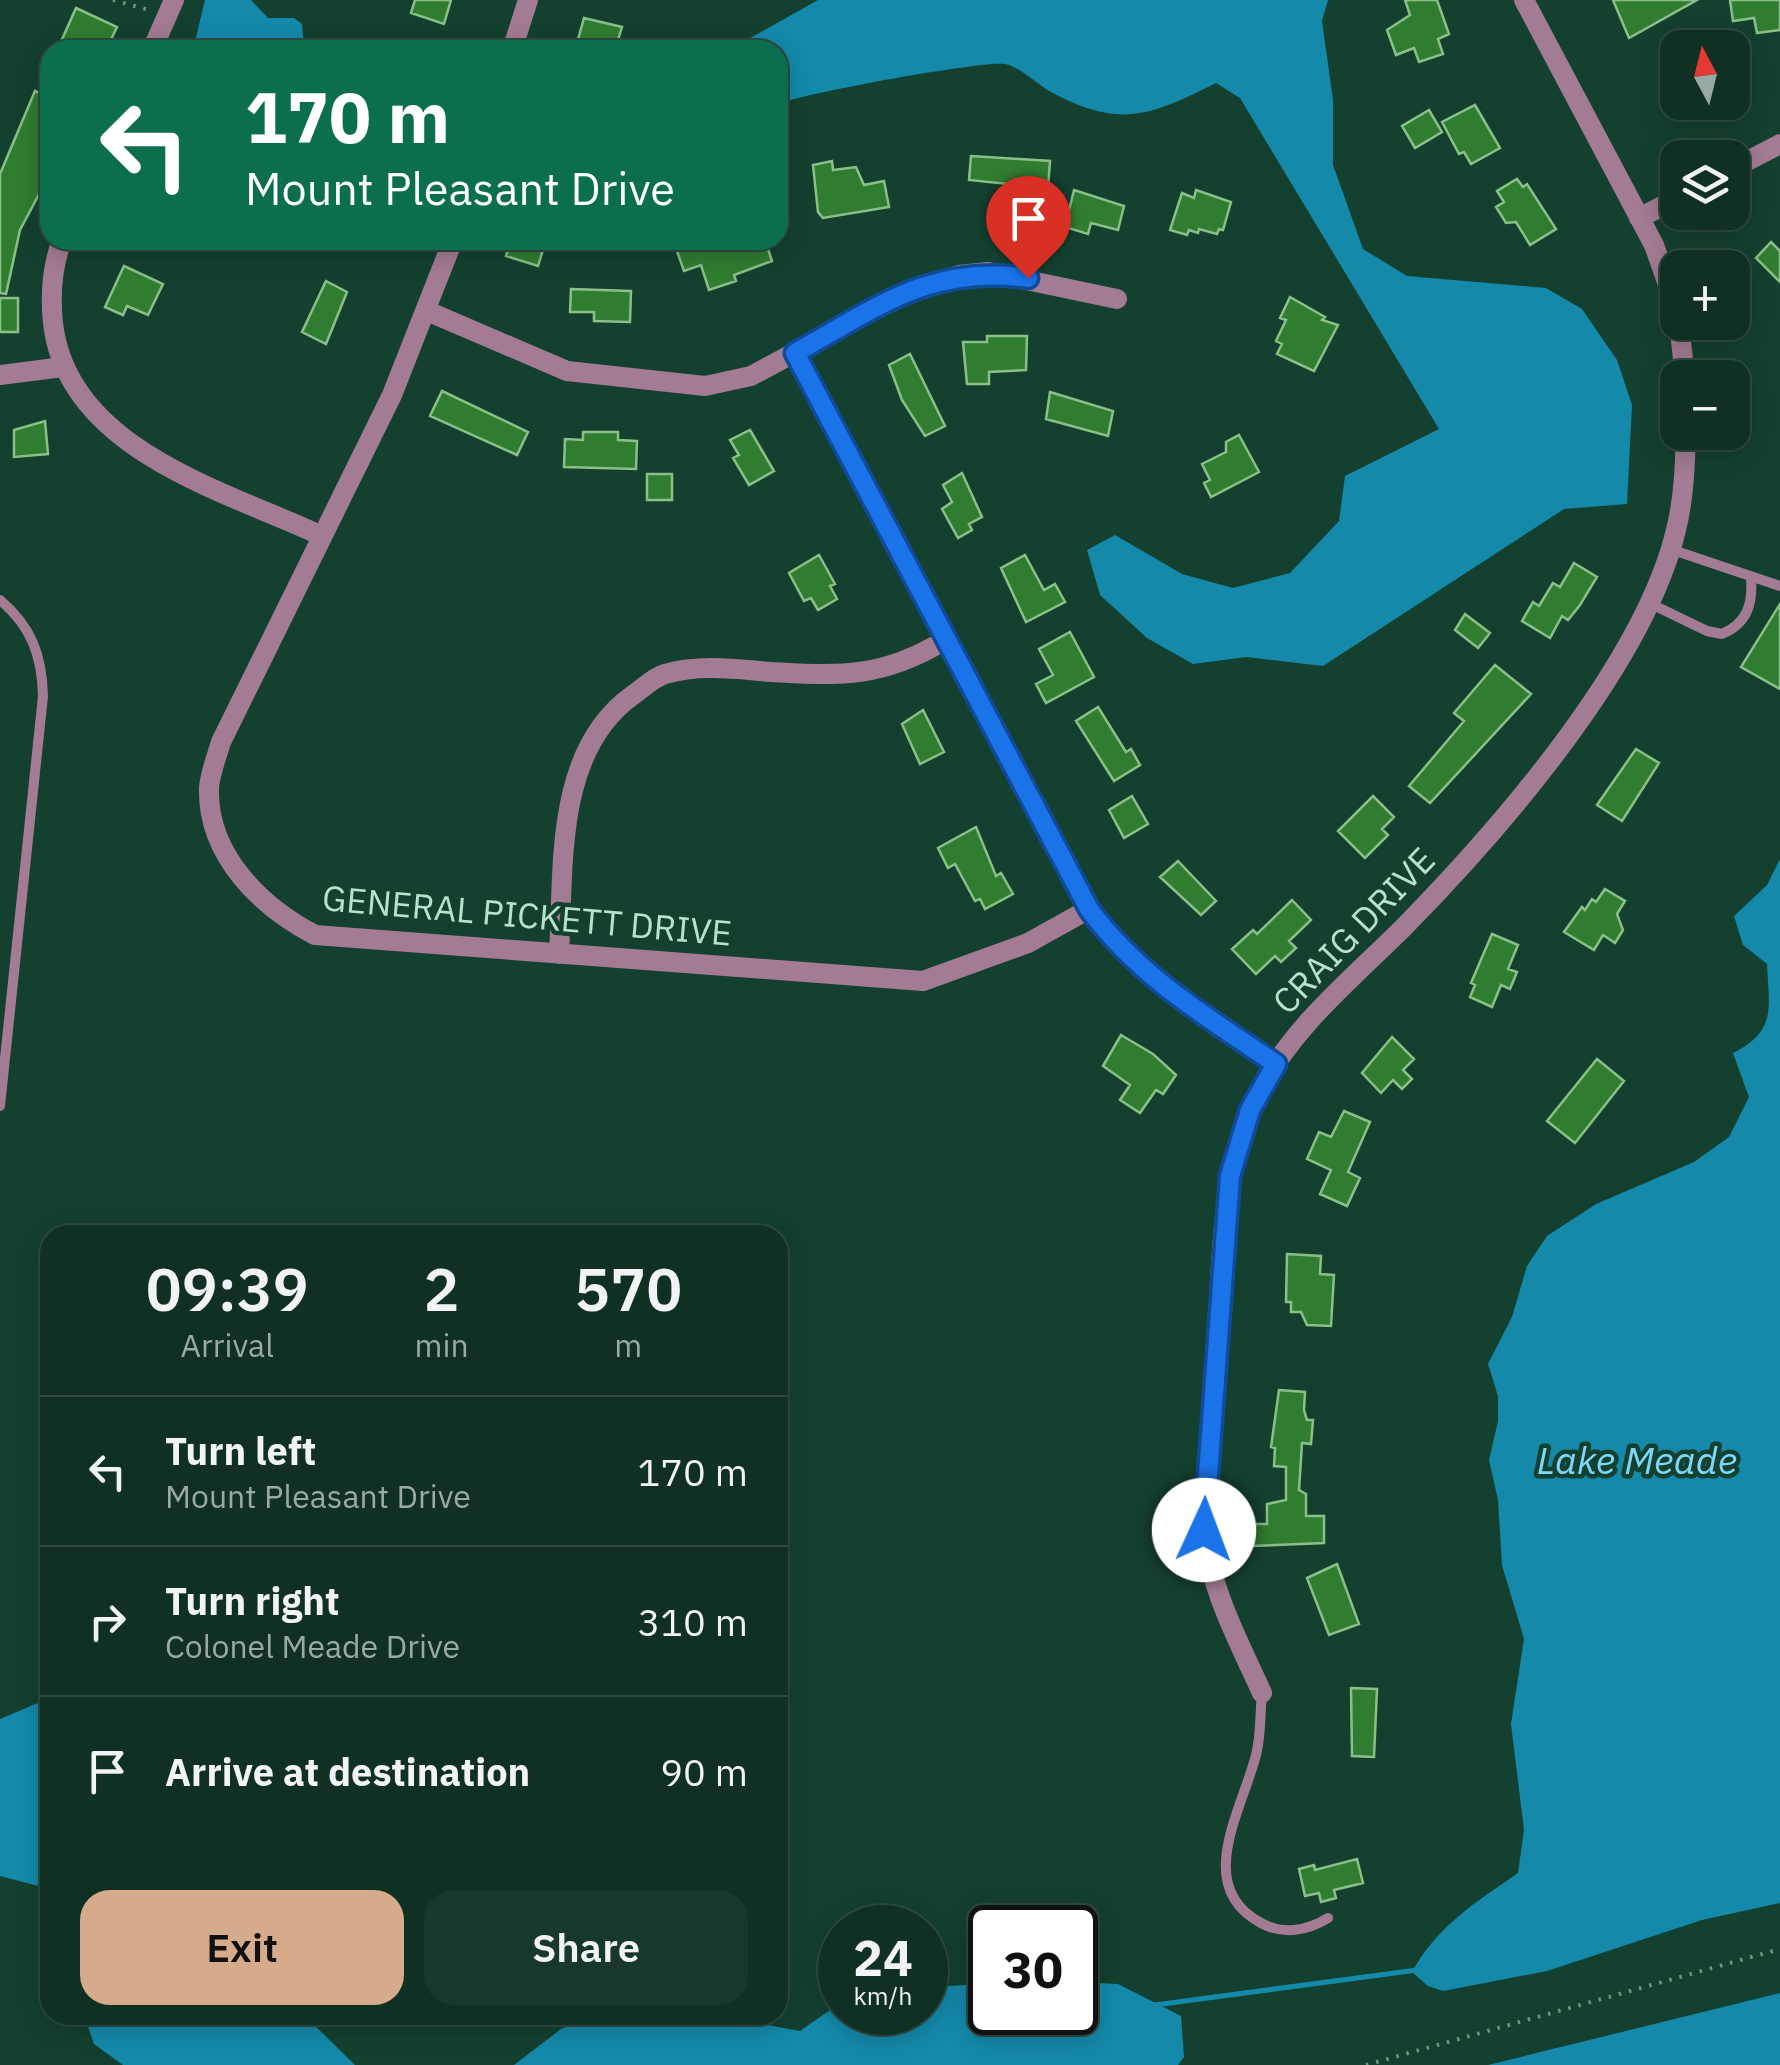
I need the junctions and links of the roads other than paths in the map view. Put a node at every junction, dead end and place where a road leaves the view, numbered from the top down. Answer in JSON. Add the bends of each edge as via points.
{"nodes":[{"id":1,"x":174,"y":0,"type":"edge"},
{"id":2,"x":528,"y":0,"type":"edge"},
{"id":3,"x":1524,"y":0,"type":"edge"},
{"id":4,"x":156,"y":40,"type":"edge"},
{"id":5,"x":515,"y":40,"type":"edge"},
{"id":6,"x":1780,"y":144,"type":"edge"},
{"id":7,"x":1750,"y":160,"type":"edge"},
{"id":8,"x":1660,"y":207,"type":"edge"},
{"id":9,"x":1639,"y":218,"type":"junction"},
{"id":10,"x":60,"y":250,"type":"edge"},
{"id":11,"x":449,"y":250,"type":"edge"},
{"id":12,"x":1660,"y":261,"type":"edge"},
{"id":13,"x":1117,"y":299,"type":"dead end"},
{"id":14,"x":427,"y":311,"type":"junction"},
{"id":15,"x":795,"y":353,"type":"junction"},
{"id":16,"x":63,"y":367,"type":"junction"},
{"id":17,"x":0,"y":375,"type":"edge"},
{"id":18,"x":1685,"y":450,"type":"edge"},
{"id":19,"x":322,"y":536,"type":"junction"},
{"id":20,"x":1670,"y":549,"type":"junction"},
{"id":21,"x":1751,"y":577,"type":"junction"},
{"id":22,"x":1780,"y":586,"type":"edge"},
{"id":23,"x":0,"y":600,"type":"edge"},
{"id":24,"x":1649,"y":603,"type":"junction"},
{"id":25,"x":945,"y":640,"type":"junction"},
{"id":26,"x":1089,"y":909,"type":"junction"},
{"id":27,"x":558,"y":954,"type":"junction"},
{"id":28,"x":1276,"y":1064,"type":"junction"},
{"id":29,"x":0,"y":1106,"type":"edge"},
{"id":30,"x":1262,"y":1693,"type":"joint"},
{"id":31,"x":1328,"y":1918,"type":"dead end"}],
"edges":[{"from":1,"to":4,"type":"street"},
{"from":2,"to":5,"type":"street"},
{"from":3,"to":9,"type":"street"},
{"from":6,"to":7,"type":"street"},
{"from":8,"to":9,"type":"street"},
{"from":9,"to":12,"type":"street"},
{"from":10,"to":16,"type":"street","via":[[52,293]]},
{"from":11,"to":14,"type":"street","name":"GENERAL PICKETT DRIVE"},
{"from":13,"to":15,"type":"street","via":[[988,272],[959,275],[909,291]]},
{"from":14,"to":15,"type":"street","via":[[537,361],[592,376],[705,386],[728,383]]},
{"from":14,"to":19,"type":"street","name":"GENERAL PICKETT DRIVE"},
{"from":15,"to":25,"type":"street"},
{"from":16,"to":17,"type":"street"},
{"from":16,"to":19,"type":"street","via":[[93,413],[124,441]]},
{"from":18,"to":20,"type":"street","name":"CRAIG DRIVE"},
{"from":19,"to":27,"type":"street","name":"GENERAL PICKETT DRIVE","via":[[221,742],[209,788],[219,839],[247,888],[283,919],[315,935]]},
{"from":20,"to":21,"type":"lane"},
{"from":20,"to":24,"type":"street","name":"CRAIG DRIVE"},
{"from":21,"to":22,"type":"lane"},
{"from":21,"to":24,"type":"lane","via":[[1744,619],[1722,634]]},
{"from":23,"to":29,"type":"lane","via":[[28,630],[43,696]]},
{"from":24,"to":28,"type":"street","name":"CRAIG DRIVE","via":[[1550,760],[1486,840],[1336,992]]},
{"from":25,"to":26,"type":"street"},
{"from":25,"to":27,"type":"street","via":[[868,674],[713,668],[662,674],[608,712],[577,771]]},
{"from":26,"to":27,"type":"street","name":"GENERAL PICKETT DRIVE","via":[[1028,943],[923,981]]},
{"from":26,"to":28,"type":"street","via":[[1159,985]]},
{"from":28,"to":30,"type":"street","name":"CRAIG DRIVE","via":[[1250,1110],[1230,1176],[1204,1498],[1208,1563]]},
{"from":30,"to":31,"type":"lane","via":[[1257,1752],[1225,1855],[1227,1887],[1244,1912],[1274,1928],[1306,1929]]}]}
